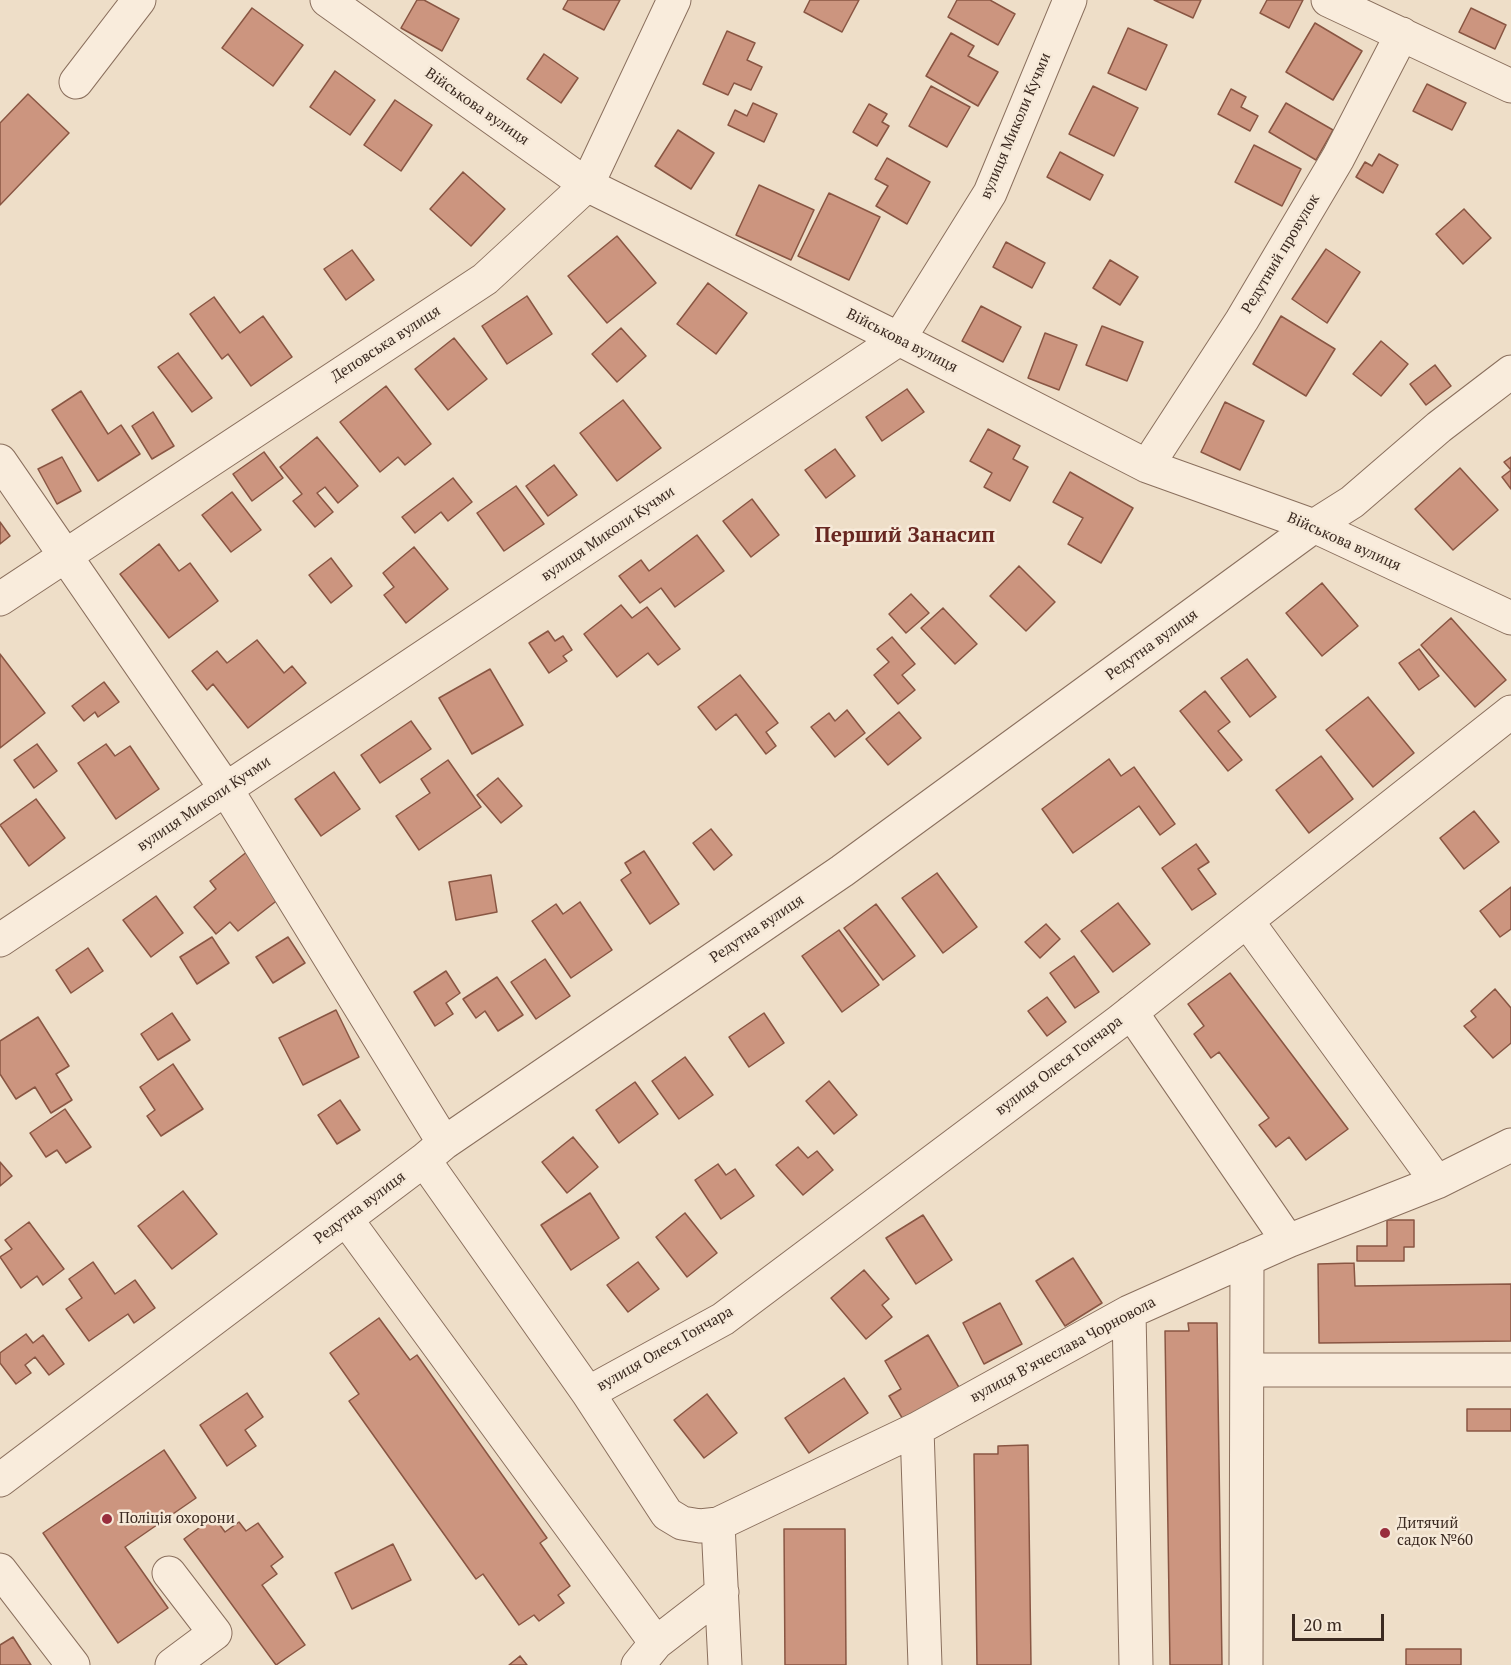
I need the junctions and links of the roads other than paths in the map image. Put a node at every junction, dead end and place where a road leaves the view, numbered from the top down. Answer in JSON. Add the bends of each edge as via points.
{"nodes":[{"id":1,"x":139,"y":0,"type":"edge"},
{"id":2,"x":327,"y":0,"type":"edge"},
{"id":3,"x":674,"y":0,"type":"edge"},
{"id":4,"x":1070,"y":0,"type":"edge"},
{"id":5,"x":1328,"y":0,"type":"edge"},
{"id":6,"x":1402,"y":34,"type":"junction"},
{"id":7,"x":75,"y":82,"type":"dead end"},
{"id":8,"x":1511,"y":86,"type":"edge"},
{"id":9,"x":587,"y":185,"type":"junction"},
{"id":10,"x":899,"y":339,"type":"junction"},
{"id":11,"x":1511,"y":372,"type":"edge"},
{"id":12,"x":0,"y":462,"type":"edge"},
{"id":13,"x":1147,"y":466,"type":"junction"},
{"id":14,"x":1314,"y":526,"type":"junction"},
{"id":15,"x":66,"y":555,"type":"junction"},
{"id":16,"x":0,"y":599,"type":"edge"},
{"id":17,"x":1511,"y":618,"type":"edge"},
{"id":18,"x":1511,"y":712,"type":"edge"},
{"id":19,"x":226,"y":789,"type":"junction"},
{"id":20,"x":1247,"y":921,"type":"junction"},
{"id":21,"x":0,"y":940,"type":"edge"},
{"id":22,"x":1131,"y":1012,"type":"junction"},
{"id":23,"x":1511,"y":1145,"type":"edge"},
{"id":24,"x":434,"y":1151,"type":"junction"},
{"id":25,"x":1437,"y":1182,"type":"junction"},
{"id":26,"x":346,"y":1219,"type":"junction"},
{"id":27,"x":1288,"y":1240,"type":"junction"},
{"id":28,"x":1247,"y":1259,"type":"junction"},
{"id":29,"x":1130,"y":1312,"type":"junction"},
{"id":30,"x":1247,"y":1370,"type":"junction"},
{"id":31,"x":1511,"y":1370,"type":"edge"},
{"id":32,"x":588,"y":1393,"type":"junction"},
{"id":33,"x":916,"y":1429,"type":"junction"},
{"id":34,"x":0,"y":1480,"type":"edge"},
{"id":35,"x":718,"y":1524,"type":"junction"},
{"id":36,"x":0,"y":1570,"type":"edge"},
{"id":37,"x":169,"y":1573,"type":"dead end"},
{"id":38,"x":722,"y":1592,"type":"junction"},
{"id":39,"x":647,"y":1654,"type":"edge"},
{"id":40,"x":73,"y":1665,"type":"edge"},
{"id":41,"x":172,"y":1665,"type":"edge"},
{"id":42,"x":725,"y":1665,"type":"edge"},
{"id":43,"x":925,"y":1665,"type":"edge"},
{"id":44,"x":1136,"y":1665,"type":"edge"},
{"id":45,"x":1246,"y":1665,"type":"edge"}],
"edges":[{"from":1,"to":7,"type":"street"},
{"from":2,"to":9,"type":"street","name":"Військова вулиця"},
{"from":3,"to":9,"type":"street","name":"Деповська вулиця"},
{"from":4,"to":10,"type":"street","name":"вулиця Миколи Кучми","via":[[990,193]]},
{"from":5,"to":6,"type":"street"},
{"from":6,"to":8,"type":"street"},
{"from":6,"to":13,"type":"street","name":"Редутний провулок","via":[[1338,158],[1242,320]]},
{"from":9,"to":10,"type":"street","name":"Військова вулиця"},
{"from":9,"to":15,"type":"street","name":"Деповська вулиця","via":[[485,279]]},
{"from":10,"to":13,"type":"street","name":"Військова вулиця"},
{"from":10,"to":19,"type":"street","name":"вулиця Миколи Кучми"},
{"from":11,"to":14,"type":"street","name":"Редутна вулиця","via":[[1352,502]]},
{"from":12,"to":15,"type":"street"},
{"from":13,"to":14,"type":"street","name":"Військова вулиця"},
{"from":14,"to":17,"type":"street","name":"Військова вулиця"},
{"from":14,"to":24,"type":"street","name":"Редутна вулиця","via":[[842,871]]},
{"from":15,"to":16,"type":"street","name":"Деповська вулиця"},
{"from":15,"to":19,"type":"street"},
{"from":18,"to":20,"type":"street","name":"вулиця Олеся Гончара"},
{"from":19,"to":21,"type":"street","name":"вулиця Миколи Кучми"},
{"from":19,"to":24,"type":"street"},
{"from":20,"to":22,"type":"street","name":"вулиця Олеся Гончара"},
{"from":20,"to":25,"type":"street"},
{"from":22,"to":27,"type":"street"},
{"from":22,"to":32,"type":"street","name":"вулиця Олеся Гончара","via":[[723,1319]]},
{"from":23,"to":25,"type":"street","name":"вулиця Вʼячеслава Чорновола"},
{"from":24,"to":26,"type":"street","name":"Редутна вулиця"},
{"from":24,"to":32,"type":"street"},
{"from":25,"to":27,"type":"street","name":"вулиця Вʼячеслава Чорновола"},
{"from":26,"to":34,"type":"street","name":"Редутна вулиця"},
{"from":26,"to":39,"type":"street"},
{"from":27,"to":28,"type":"street","name":"вулиця Вʼячеслава Чорновола"},
{"from":28,"to":29,"type":"street","name":"вулиця Вʼячеслава Чорновола"},
{"from":28,"to":30,"type":"street"},
{"from":29,"to":33,"type":"street","name":"вулиця Вʼячеслава Чорновола"},
{"from":29,"to":44,"type":"street"},
{"from":30,"to":31,"type":"street"},
{"from":30,"to":45,"type":"street"},
{"from":32,"to":35,"type":"street","via":[[667,1514],[682,1523]]},
{"from":33,"to":35,"type":"street","name":"вулиця Вʼячеслава Чорновола"},
{"from":33,"to":43,"type":"street"},
{"from":35,"to":38,"type":"street"},
{"from":36,"to":40,"type":"street"},
{"from":37,"to":41,"type":"street","via":[[215,1634]]},
{"from":38,"to":39,"type":"street"},
{"from":38,"to":42,"type":"street"}]}
